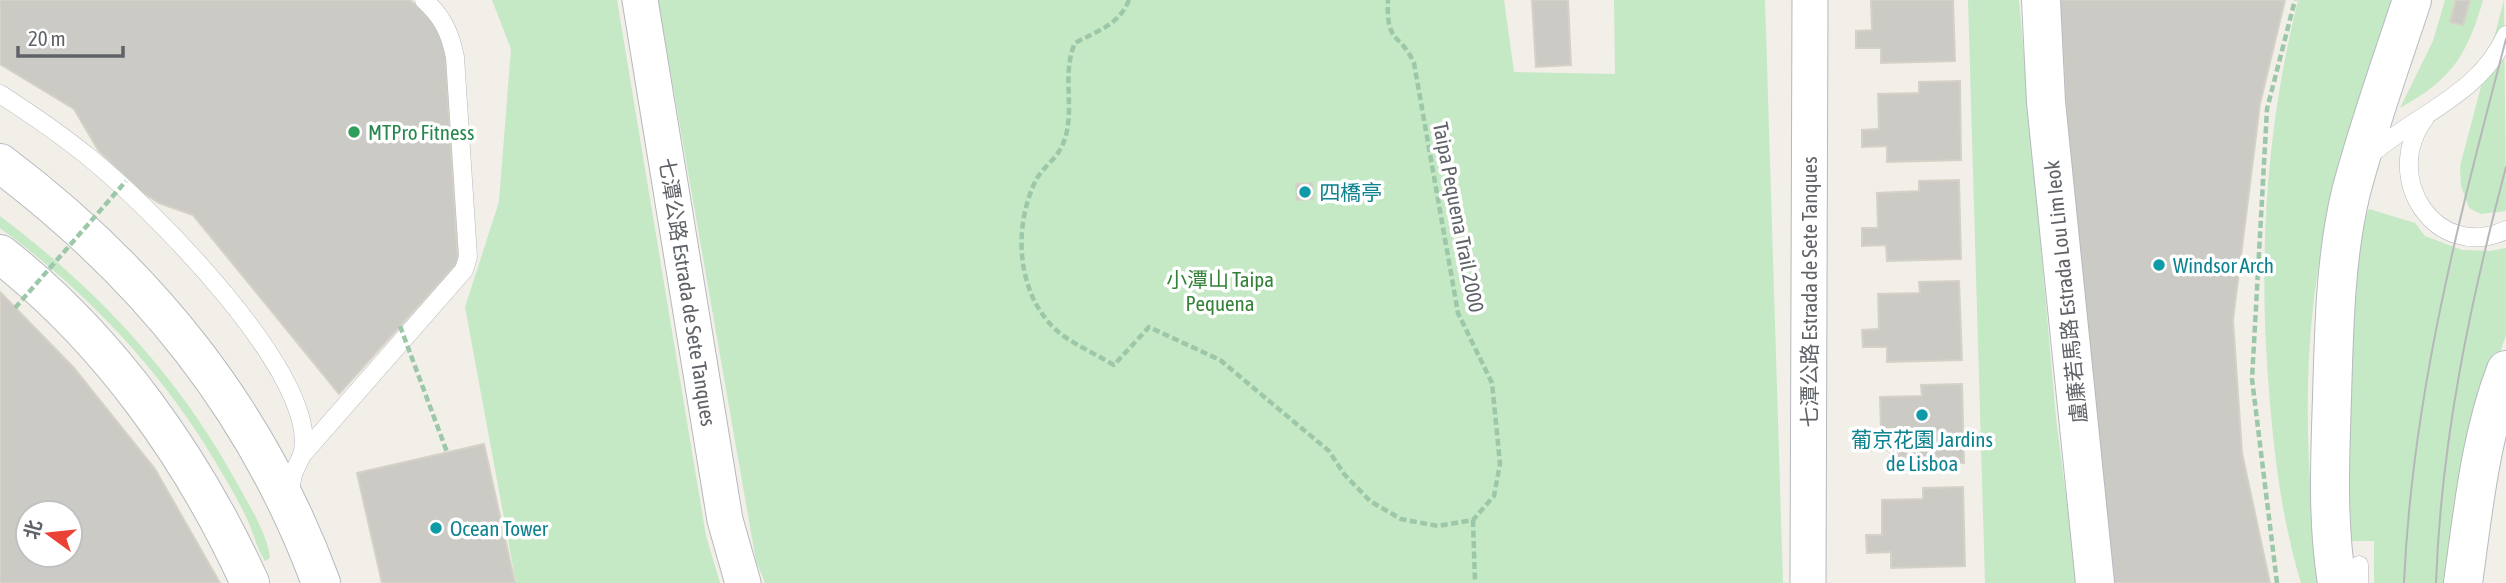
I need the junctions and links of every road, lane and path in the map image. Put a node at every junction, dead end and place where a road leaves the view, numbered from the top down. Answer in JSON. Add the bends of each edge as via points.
{"nodes":[{"id":1,"x":424,"y":0,"type":"edge"},
{"id":2,"x":640,"y":0,"type":"edge"},
{"id":3,"x":1129,"y":0,"type":"edge"},
{"id":4,"x":1388,"y":0,"type":"edge"},
{"id":5,"x":1811,"y":0,"type":"edge"},
{"id":6,"x":2041,"y":0,"type":"edge"},
{"id":7,"x":2295,"y":0,"type":"edge"},
{"id":8,"x":2412,"y":0,"type":"edge"},
{"id":9,"x":2506,"y":35,"type":"edge"},
{"id":10,"x":0,"y":94,"type":"edge"},
{"id":11,"x":2430,"y":113,"type":"junction"},
{"id":12,"x":0,"y":163,"type":"edge"},
{"id":13,"x":2357,"y":173,"type":"junction"},
{"id":14,"x":126,"y":181,"type":"dead end"},
{"id":15,"x":2506,"y":230,"type":"edge"},
{"id":16,"x":0,"y":254,"type":"edge"},
{"id":17,"x":15,"y":308,"type":"dead end"},
{"id":18,"x":400,"y":326,"type":"dead end"},
{"id":19,"x":2506,"y":370,"type":"edge"},
{"id":20,"x":447,"y":453,"type":"dead end"},
{"id":21,"x":302,"y":455,"type":"junction"},
{"id":22,"x":1474,"y":520,"type":"junction"},
{"id":23,"x":295,"y":521,"type":"junction"},
{"id":24,"x":2352,"y":577,"type":"edge"},
{"id":25,"x":250,"y":583,"type":"edge"},
{"id":26,"x":304,"y":583,"type":"edge"},
{"id":27,"x":321,"y":583,"type":"edge"},
{"id":28,"x":743,"y":583,"type":"edge"},
{"id":29,"x":1475,"y":583,"type":"edge"},
{"id":30,"x":1808,"y":583,"type":"edge"},
{"id":31,"x":2095,"y":583,"type":"edge"},
{"id":32,"x":2277,"y":583,"type":"edge"},
{"id":33,"x":2463,"y":583,"type":"edge"}],
"edges":[{"from":1,"to":21,"type":"lane","via":[[438,12],[450,33],[455,57],[468,257],[464,270]]},
{"from":2,"to":28,"type":"street","name":"七潭公路 Estrada de Sete Tanques","via":[[725,520]]},
{"from":3,"to":22,"type":"path","via":[[1108,27],[1075,43],[1068,59],[1069,113],[1062,147],[1035,180],[1022,220],[1021,261],[1035,301],[1061,334],[1114,365],[1149,327],[1220,359],[1329,451],[1370,501],[1401,519],[1438,526]]},
{"from":4,"to":22,"type":"path","name":"Taipa Pequena Trail 2000","via":[[1388,27],[1414,63],[1458,313],[1492,383],[1500,464],[1494,496]]},
{"from":5,"to":30,"type":"street","name":"七潭公路 Estrada de Sete Tanques"},
{"from":6,"to":31,"type":"street","name":"盧廉若馬路 Estrada Lou Lim Ieok","via":[[2046,102]]},
{"from":7,"to":32,"type":"path","via":[[2267,109],[2252,379]]},
{"from":8,"to":13,"type":"street"},
{"from":9,"to":11,"type":"lane","via":[[2499,52],[2474,80]]},
{"from":10,"to":21,"type":"lane","via":[[92,159],[202,268],[251,328],[290,387],[304,428]]},
{"from":11,"to":13,"type":"lane","via":[[2370,155]]},
{"from":11,"to":15,"type":"lane","via":[[2416,131],[2408,153],[2407,175],[2414,198],[2429,218],[2450,231],[2473,237]]},
{"from":12,"to":23,"type":"street","via":[[89,236],[157,305],[243,421]]},
{"from":13,"to":24,"type":"street","via":[[2341,262],[2334,338],[2330,470]]},
{"from":14,"to":17,"type":"path","bridge":true},
{"from":16,"to":25,"type":"street","via":[[80,328],[153,415],[193,475]]},
{"from":18,"to":20,"type":"path","bridge":true},
{"from":19,"to":33,"type":"street","via":[[2495,397],[2475,492]]},
{"from":21,"to":23,"type":"lane","via":[[290,484]]},
{"from":22,"to":29,"type":"path"},
{"from":23,"to":26,"type":"street","via":[[303,546]]},
{"from":23,"to":27,"type":"street"}]}
